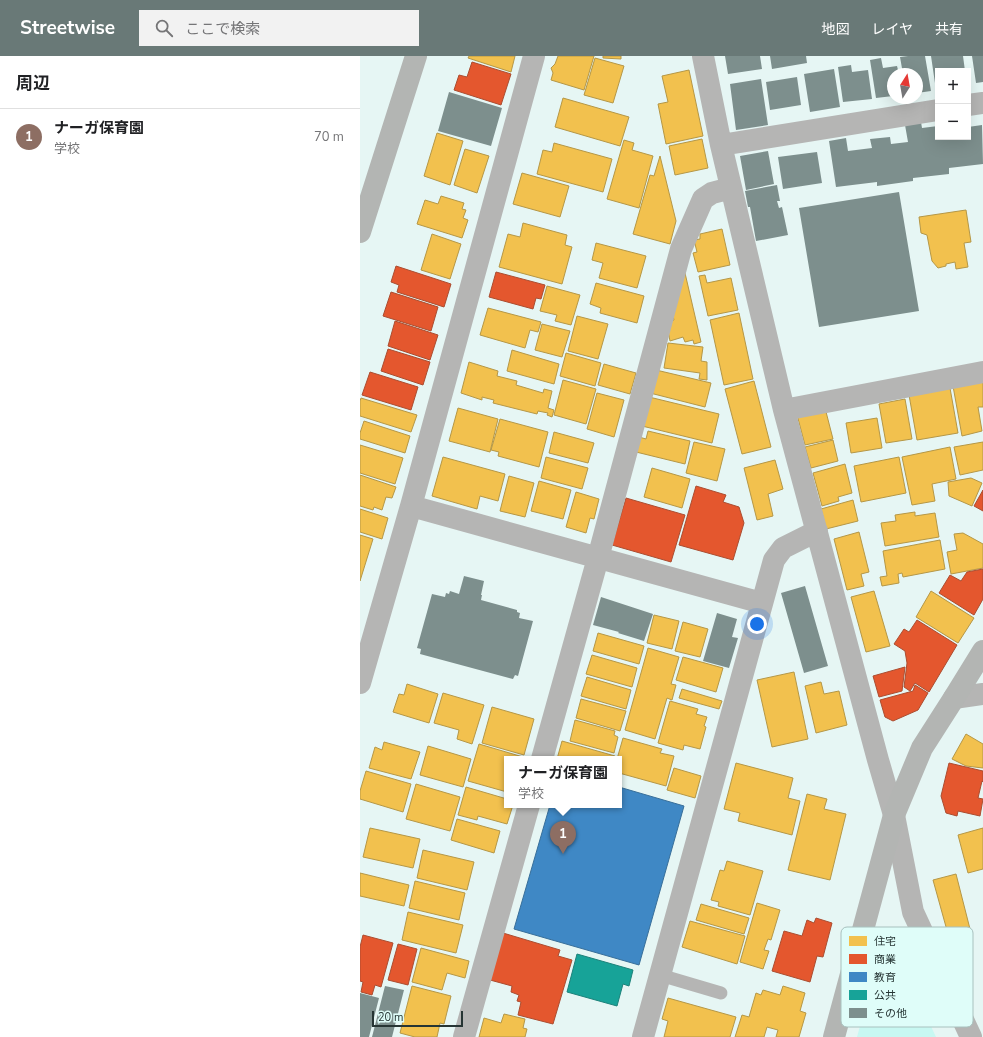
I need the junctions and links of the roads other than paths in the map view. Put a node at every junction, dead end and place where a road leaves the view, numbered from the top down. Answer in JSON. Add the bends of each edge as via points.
{"nodes":[{"id":1,"x":416,"y":56,"type":"edge"},
{"id":2,"x":534,"y":56,"type":"edge"},
{"id":3,"x":703,"y":56,"type":"edge"},
{"id":4,"x":983,"y":103,"type":"edge"},
{"id":5,"x":971,"y":105,"type":"edge"},
{"id":6,"x":935,"y":110,"type":"edge"},
{"id":7,"x":721,"y":145,"type":"junction"},
{"id":8,"x":731,"y":188,"type":"junction"},
{"id":9,"x":360,"y":232,"type":"edge"},
{"id":10,"x":983,"y":372,"type":"edge"},
{"id":11,"x":784,"y":410,"type":"junction"},
{"id":12,"x":411,"y":506,"type":"junction"},
{"id":13,"x":817,"y":531,"type":"junction"},
{"id":14,"x":598,"y":558,"type":"junction"},
{"id":15,"x":762,"y":603,"type":"junction"},
{"id":16,"x":983,"y":651,"type":"edge"},
{"id":17,"x":360,"y":683,"type":"edge"},
{"id":18,"x":983,"y":694,"type":"edge"},
{"id":19,"x":954,"y":698,"type":"junction"},
{"id":20,"x":543,"y":756,"type":"edge"},
{"id":21,"x":528,"y":808,"type":"edge"},
{"id":22,"x":894,"y":815,"type":"junction"},
{"id":23,"x":864,"y":927,"type":"edge"},
{"id":24,"x":920,"y":927,"type":"edge"},
{"id":25,"x":660,"y":975,"type":"junction"},
{"id":26,"x":721,"y":993,"type":"dead end"},
{"id":27,"x":841,"y":1011,"type":"edge"},
{"id":28,"x":966,"y":1027,"type":"edge"},
{"id":29,"x":464,"y":1037,"type":"edge"},
{"id":30,"x":643,"y":1037,"type":"edge"},
{"id":31,"x":834,"y":1037,"type":"edge"},
{"id":32,"x":971,"y":1037,"type":"edge"}],
"edges":[{"from":1,"to":9,"type":"street"},
{"from":2,"to":12,"type":"street"},
{"from":3,"to":7,"type":"street"},
{"from":4,"to":5,"type":"street"},
{"from":6,"to":7,"type":"street"},
{"from":7,"to":8,"type":"street"},
{"from":8,"to":11,"type":"street"},
{"from":8,"to":14,"type":"street","via":[[712,193],[703,199],[681,249]]},
{"from":10,"to":11,"type":"street"},
{"from":11,"to":13,"type":"street"},
{"from":12,"to":14,"type":"street"},
{"from":12,"to":17,"type":"street"},
{"from":13,"to":15,"type":"street","via":[[782,548],[774,560]]},
{"from":13,"to":22,"type":"street"},
{"from":14,"to":15,"type":"street"},
{"from":14,"to":20,"type":"street"},
{"from":15,"to":25,"type":"street"},
{"from":16,"to":19,"type":"street"},
{"from":18,"to":19,"type":"street"},
{"from":19,"to":22,"type":"street","via":[[922,748]]},
{"from":21,"to":29,"type":"street"},
{"from":22,"to":23,"type":"street"},
{"from":22,"to":24,"type":"street","via":[[913,912]]},
{"from":25,"to":26,"type":"lane"},
{"from":25,"to":30,"type":"street"},
{"from":27,"to":31,"type":"street"},
{"from":28,"to":32,"type":"street"}]}
